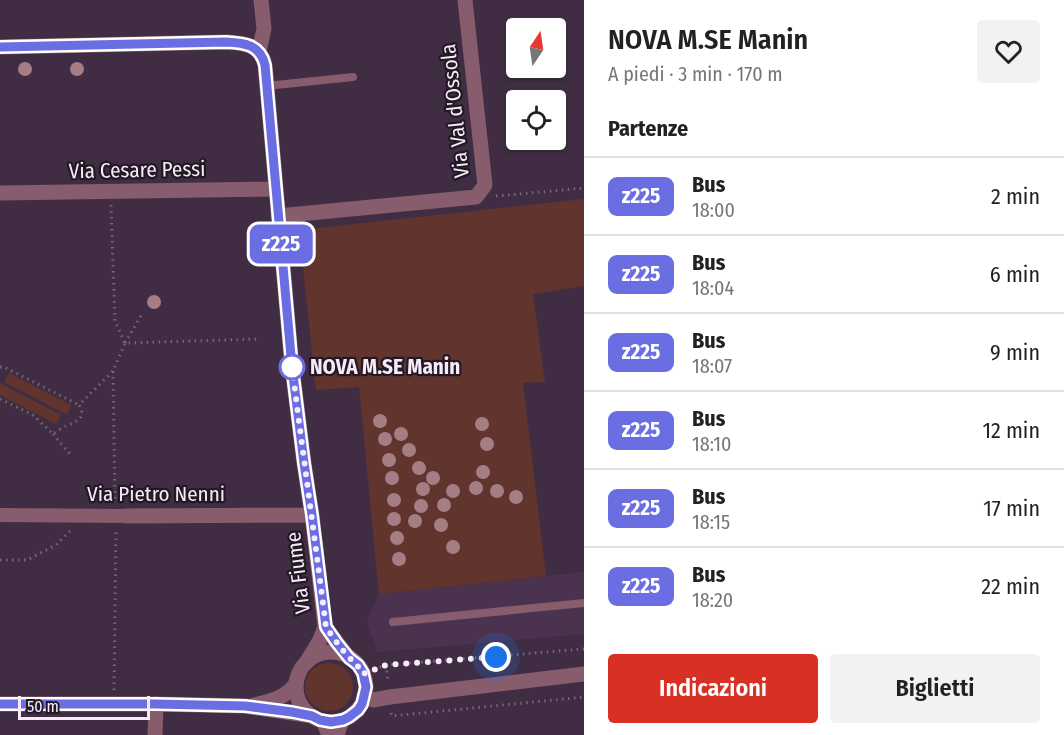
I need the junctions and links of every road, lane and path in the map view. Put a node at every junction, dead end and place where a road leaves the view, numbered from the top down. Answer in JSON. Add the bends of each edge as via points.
{"nodes":[{"id":1,"x":261,"y":0,"type":"edge"},
{"id":2,"x":465,"y":0,"type":"edge"},
{"id":3,"x":0,"y":47,"type":"edge"},
{"id":4,"x":255,"y":49,"type":"junction"},
{"id":5,"x":353,"y":77,"type":"dead end"},
{"id":6,"x":266,"y":86,"type":"junction"},
{"id":7,"x":584,"y":188,"type":"edge"},
{"id":8,"x":275,"y":189,"type":"junction"},
{"id":9,"x":111,"y":192,"type":"junction"},
{"id":10,"x":0,"y":193,"type":"edge"},
{"id":11,"x":476,"y":197,"type":"junction"},
{"id":12,"x":278,"y":216,"type":"junction"},
{"id":13,"x":143,"y":312,"type":"dead end"},
{"id":14,"x":259,"y":339,"type":"dead end"},
{"id":15,"x":125,"y":342,"type":"junction"},
{"id":16,"x":2,"y":367,"type":"edge"},
{"id":17,"x":113,"y":371,"type":"junction"},
{"id":18,"x":0,"y":374,"type":"edge"},
{"id":19,"x":0,"y":399,"type":"edge"},
{"id":20,"x":79,"y":405,"type":"junction"},
{"id":21,"x":53,"y":434,"type":"junction"},
{"id":22,"x":70,"y":454,"type":"dead end"},
{"id":23,"x":0,"y":515,"type":"edge"},
{"id":24,"x":79,"y":515,"type":"junction"},
{"id":25,"x":312,"y":515,"type":"junction"},
{"id":26,"x":121,"y":516,"type":"junction"},
{"id":27,"x":0,"y":560,"type":"edge"},
{"id":28,"x":584,"y":603,"type":"edge"},
{"id":29,"x":393,"y":622,"type":"dead end"},
{"id":30,"x":326,"y":627,"type":"junction"},
{"id":31,"x":584,"y":650,"type":"edge"},
{"id":32,"x":349,"y":658,"type":"junction"},
{"id":33,"x":306,"y":663,"type":"junction"},
{"id":34,"x":363,"y":674,"type":"junction"},
{"id":35,"x":584,"y":674,"type":"edge"},
{"id":36,"x":297,"y":683,"type":"junction"},
{"id":37,"x":364,"y":697,"type":"junction"},
{"id":38,"x":0,"y":704,"type":"edge"},
{"id":39,"x":114,"y":704,"type":"junction"},
{"id":40,"x":156,"y":704,"type":"junction"},
{"id":41,"x":245,"y":706,"type":"junction"},
{"id":42,"x":322,"y":724,"type":"edge"},
{"id":43,"x":339,"y":728,"type":"edge"},
{"id":44,"x":155,"y":735,"type":"edge"}],
"edges":[{"from":1,"to":4,"type":"street","via":[[264,29]]},
{"from":2,"to":11,"type":"street","name":"Via Val d'Ossola","via":[[484,185]]},
{"from":3,"to":4,"type":"street","via":[[212,41]]},
{"from":4,"to":6,"type":"street","name":"Via Fiume","via":[[265,65]]},
{"from":5,"to":6,"type":"lane"},
{"from":6,"to":8,"type":"street","name":"Via Fiume"},
{"from":7,"to":11,"type":"path"},
{"from":8,"to":9,"type":"street","name":"Via Cesare Pessi"},
{"from":8,"to":12,"type":"street","name":"Via Fiume"},
{"from":9,"to":10,"type":"street","name":"Via Cesare Pessi"},
{"from":9,"to":15,"type":"path","via":[[115,321]]},
{"from":11,"to":12,"type":"street","name":"Via Val d'Ossola"},
{"from":12,"to":25,"type":"street","name":"Via Fiume","via":[[292,367]]},
{"from":13,"to":15,"type":"path"},
{"from":14,"to":15,"type":"path"},
{"from":15,"to":17,"type":"path"},
{"from":16,"to":18,"type":"path"},
{"from":16,"to":20,"type":"path"},
{"from":17,"to":20,"type":"path"},
{"from":17,"to":26,"type":"path"},
{"from":19,"to":21,"type":"path","via":[[33,416]]},
{"from":20,"to":21,"type":"path","via":[[81,417],[76,423]]},
{"from":21,"to":22,"type":"path"},
{"from":23,"to":24,"type":"street","name":"Via Pietro Nenni"},
{"from":24,"to":26,"type":"street","name":"Via Pietro Nenni"},
{"from":24,"to":27,"type":"path","via":[[78,523],[56,545],[27,560]]},
{"from":25,"to":26,"type":"street","name":"Via Pietro Nenni"},
{"from":25,"to":30,"type":"street","name":"Via Fiume"},
{"from":26,"to":39,"type":"path"},
{"from":28,"to":29,"type":"lane"},
{"from":30,"to":32,"type":"street","name":"Via Fiume"},
{"from":30,"to":33,"type":"street","name":"Via Fiume"},
{"from":31,"to":34,"type":"path","via":[[386,665]]},
{"from":32,"to":33,"type":"street","via":[[327,653]]},
{"from":32,"to":34,"type":"street"},
{"from":33,"to":36,"type":"street"},
{"from":34,"to":37,"type":"street"},
{"from":35,"to":37,"type":"street","via":[[373,700]]},
{"from":36,"to":41,"type":"street","via":[[285,695]]},
{"from":36,"to":42,"type":"street","via":[[298,700]]},
{"from":37,"to":43,"type":"street","via":[[358,710]]},
{"from":38,"to":39,"type":"street"},
{"from":39,"to":40,"type":"street"},
{"from":40,"to":41,"type":"street"},
{"from":40,"to":44,"type":"street"},
{"from":41,"to":42,"type":"street"},
{"from":42,"to":43,"type":"street","via":[[331,722]]}]}
